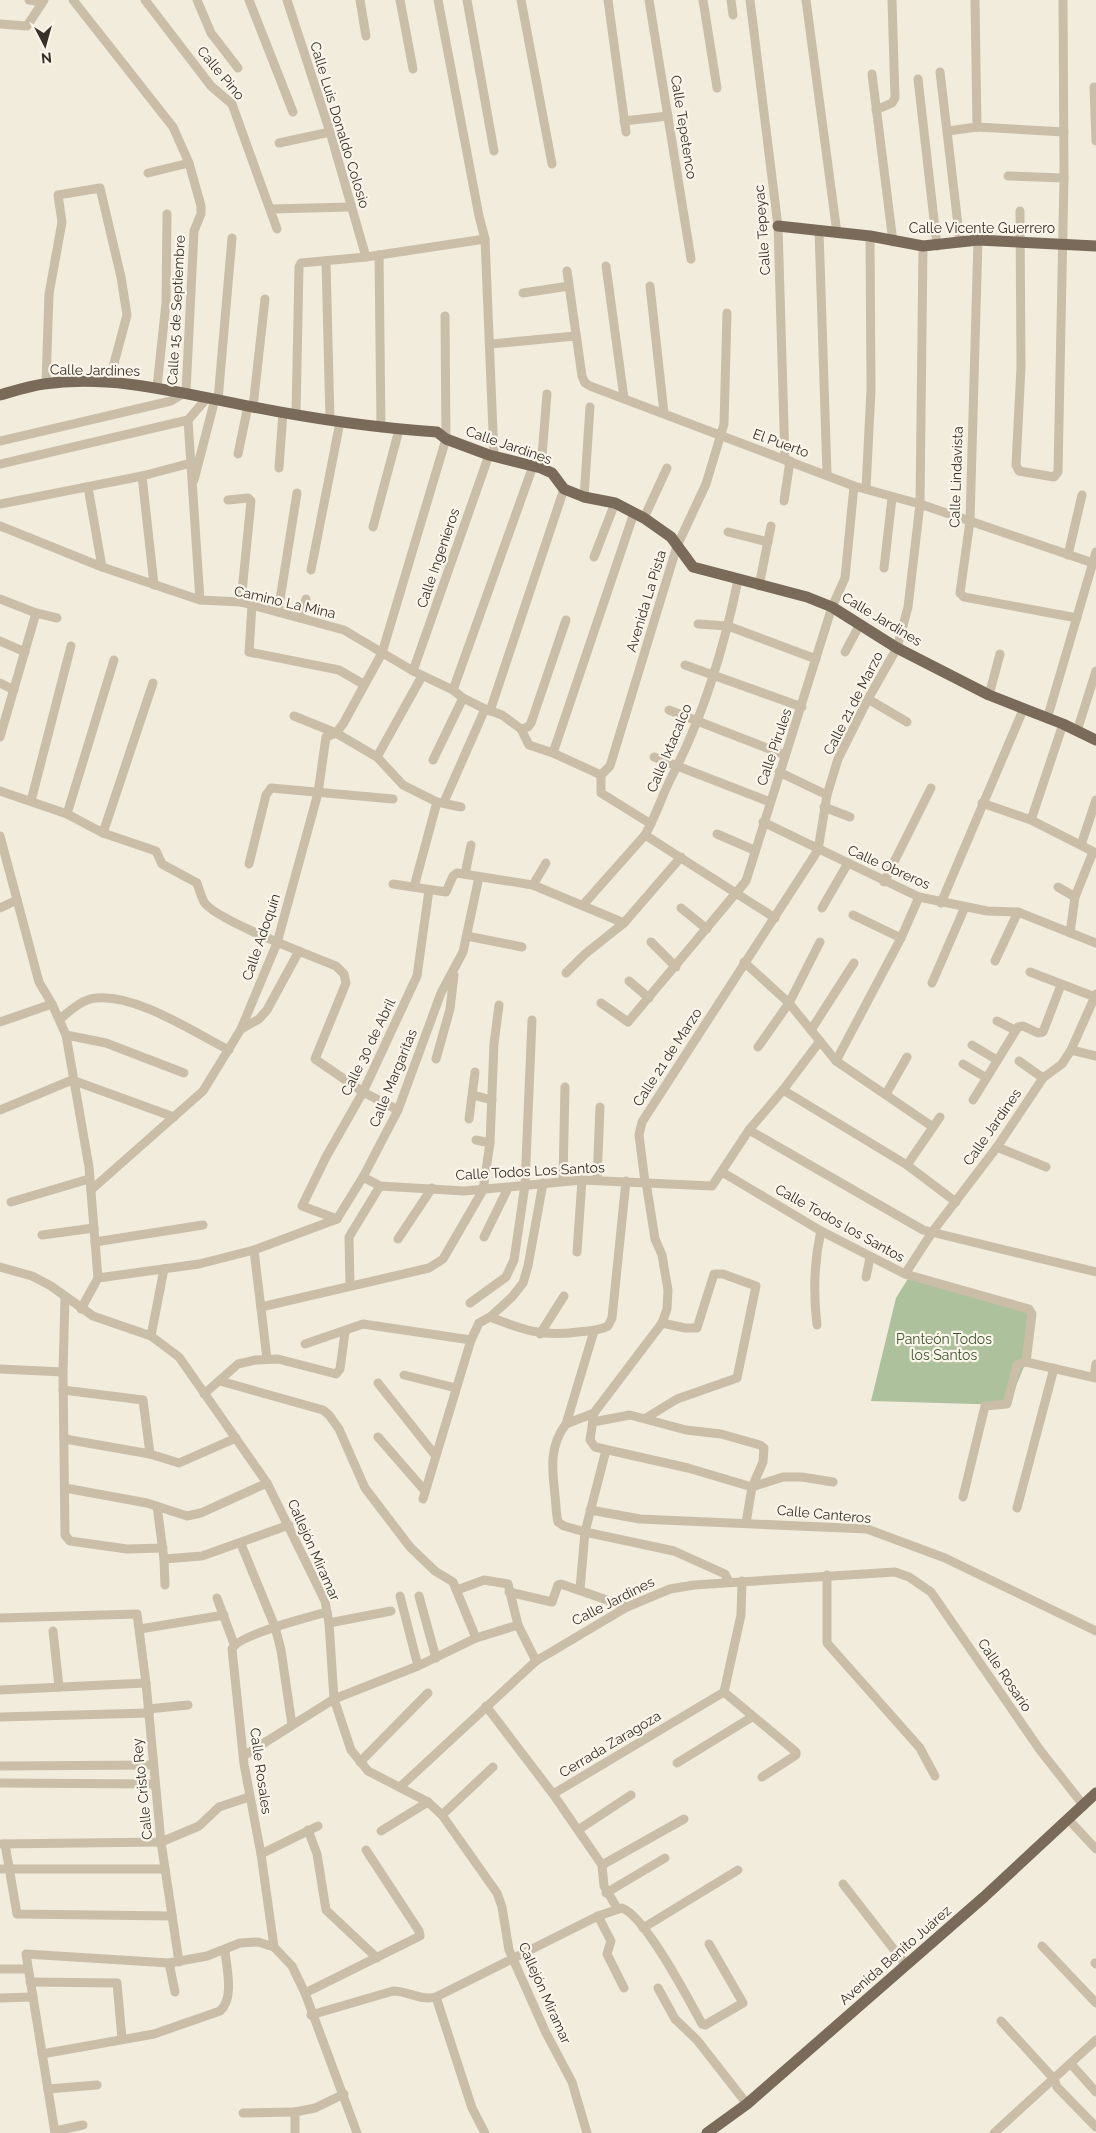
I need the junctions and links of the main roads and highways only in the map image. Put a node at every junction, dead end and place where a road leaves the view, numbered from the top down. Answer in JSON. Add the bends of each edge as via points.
{"nodes":[{"id":1,"x":778,"y":226,"type":"road end"},
{"id":2,"x":1096,"y":246,"type":"edge"},
{"id":3,"x":0,"y":395,"type":"edge"},
{"id":4,"x":1096,"y":740,"type":"edge"},
{"id":5,"x":1096,"y":1793,"type":"edge"},
{"id":6,"x":707,"y":2133,"type":"edge"}],
"edges":[{"from":1,"to":2,"type":"main road","name":"Calle Vicente Guerrero","via":[[870,236],[923,246],[978,240]]},
{"from":3,"to":4,"type":"main road","name":"Calle Jardines","via":[[46,383],[109,382],[186,392],[335,421],[437,432],[492,456],[552,473],[564,489],[584,497],[615,503],[671,537],[693,567],[807,597],[832,607],[897,648],[988,695]]},
{"from":5,"to":6,"type":"main road","name":"Avenida Benito Juárez","via":[[984,1898],[747,2104]]}]}
